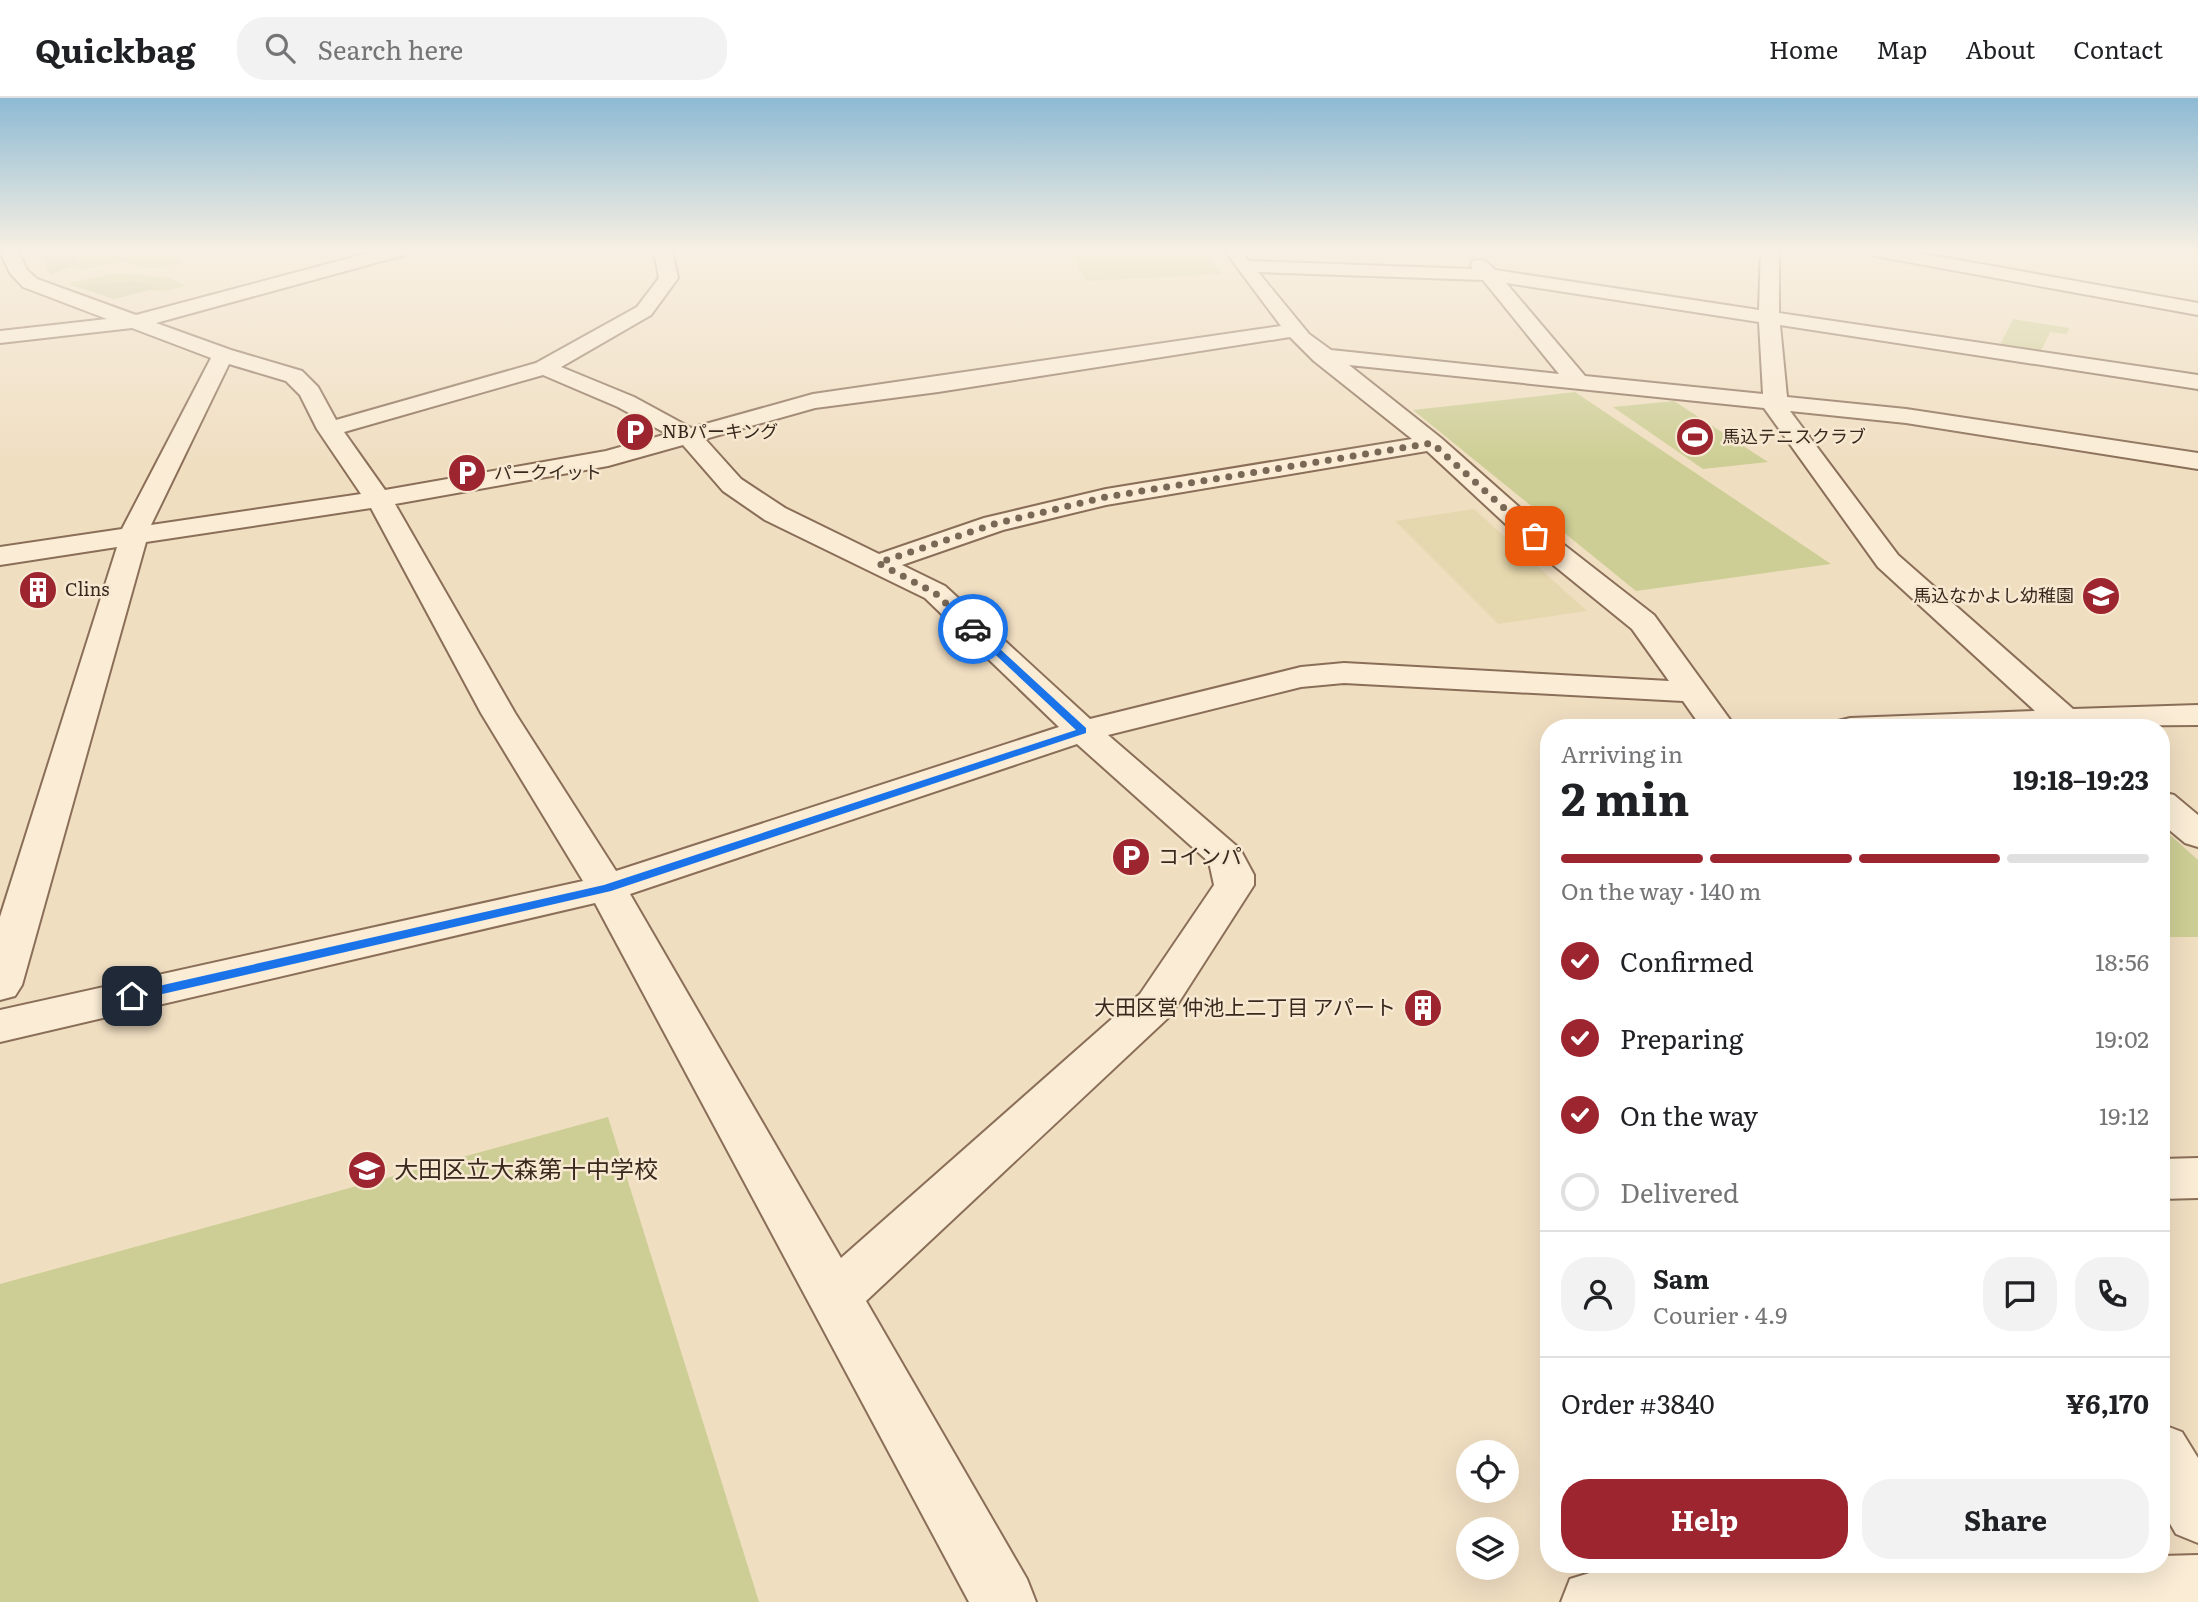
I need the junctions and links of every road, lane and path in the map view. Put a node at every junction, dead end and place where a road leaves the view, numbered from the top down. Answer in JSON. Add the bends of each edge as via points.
{"nodes":[{"id":1,"x":138,"y":321,"type":"edge"},
{"id":2,"x":140,"y":321,"type":"edge"},
{"id":3,"x":626,"y":321,"type":"edge"},
{"id":4,"x":1286,"y":321,"type":"edge"},
{"id":5,"x":1526,"y":321,"type":"edge"},
{"id":6,"x":1769,"y":321,"type":"edge"},
{"id":7,"x":1797,"y":321,"type":"edge"},
{"id":8,"x":1293,"y":330,"type":"junction"},
{"id":9,"x":0,"y":337,"type":"edge"},
{"id":10,"x":223,"y":355,"type":"junction"},
{"id":11,"x":1322,"y":356,"type":"junction"},
{"id":12,"x":544,"y":368,"type":"junction"},
{"id":13,"x":1578,"y":382,"type":"junction"},
{"id":14,"x":2198,"y":382,"type":"edge"},
{"id":15,"x":1774,"y":401,"type":"junction"},
{"id":16,"x":329,"y":429,"type":"junction"},
{"id":17,"x":690,"y":437,"type":"junction"},
{"id":18,"x":1432,"y":443,"type":"junction"},
{"id":19,"x":2198,"y":461,"type":"edge"},
{"id":20,"x":378,"y":499,"type":"junction"},
{"id":21,"x":134,"y":537,"type":"junction"},
{"id":22,"x":0,"y":556,"type":"edge"},
{"id":23,"x":878,"y":563,"type":"junction"},
{"id":24,"x":1696,"y":692,"type":"junction"},
{"id":25,"x":2198,"y":715,"type":"edge"},
{"id":26,"x":1713,"y":719,"type":"edge"},
{"id":27,"x":2065,"y":719,"type":"edge"},
{"id":28,"x":2134,"y":719,"type":"edge"},
{"id":29,"x":1083,"y":731,"type":"junction"},
{"id":30,"x":2170,"y":811,"type":"edge"},
{"id":31,"x":2198,"y":835,"type":"edge"},
{"id":32,"x":607,"y":888,"type":"junction"},
{"id":33,"x":0,"y":985,"type":"edge"},
{"id":34,"x":0,"y":1026,"type":"edge"},
{"id":35,"x":2198,"y":1178,"type":"edge"},
{"id":36,"x":2170,"y":1179,"type":"edge"},
{"id":37,"x":835,"y":1296,"type":"junction"},
{"id":38,"x":2170,"y":1467,"type":"edge"},
{"id":39,"x":2198,"y":1513,"type":"edge"},
{"id":40,"x":2198,"y":1587,"type":"edge"},
{"id":41,"x":1004,"y":1602,"type":"edge"},
{"id":42,"x":1593,"y":1602,"type":"edge"}],
"edges":[{"from":1,"to":9,"type":"street"},
{"from":2,"to":10,"type":"street"},
{"from":3,"to":12,"type":"street"},
{"from":4,"to":8,"type":"street"},
{"from":5,"to":13,"type":"street"},
{"from":6,"to":15,"type":"street"},
{"from":7,"to":14,"type":"street"},
{"from":8,"to":11,"type":"street"},
{"from":8,"to":17,"type":"street","via":[[813,401]]},
{"from":10,"to":16,"type":"street","via":[[294,376],[310,392]]},
{"from":10,"to":21,"type":"street"},
{"from":11,"to":13,"type":"street"},
{"from":11,"to":18,"type":"street"},
{"from":12,"to":16,"type":"street"},
{"from":12,"to":17,"type":"street","via":[[626,402]]},
{"from":13,"to":15,"type":"street"},
{"from":15,"to":19,"type":"street","via":[[1906,416]]},
{"from":15,"to":27,"type":"street","via":[[1888,561]]},
{"from":16,"to":20,"type":"street"},
{"from":17,"to":20,"type":"street","via":[[608,458]]},
{"from":17,"to":23,"type":"street","via":[[742,492],[775,514]]},
{"from":18,"to":23,"type":"street","via":[[1106,497],[994,524]]},
{"from":18,"to":24,"type":"street","via":[[1535,536],[1643,622]]},
{"from":20,"to":21,"type":"street"},
{"from":20,"to":32,"type":"street","via":[[498,713]]},
{"from":21,"to":22,"type":"street"},
{"from":21,"to":33,"type":"street"},
{"from":23,"to":29,"type":"street","via":[[935,593]]},
{"from":24,"to":26,"type":"street"},
{"from":24,"to":29,"type":"street","via":[[1326,673]]},
{"from":25,"to":28,"type":"street"},
{"from":29,"to":32,"type":"street"},
{"from":29,"to":37,"type":"street","via":[[1226,858],[1234,885],[1155,1004]]},
{"from":30,"to":31,"type":"street"},
{"from":32,"to":34,"type":"street"},
{"from":32,"to":37,"type":"street"},
{"from":35,"to":36,"type":"street"},
{"from":37,"to":41,"type":"street"},
{"from":38,"to":39,"type":"street"},
{"from":40,"to":42,"type":"street","via":[[1631,1594]]}]}
